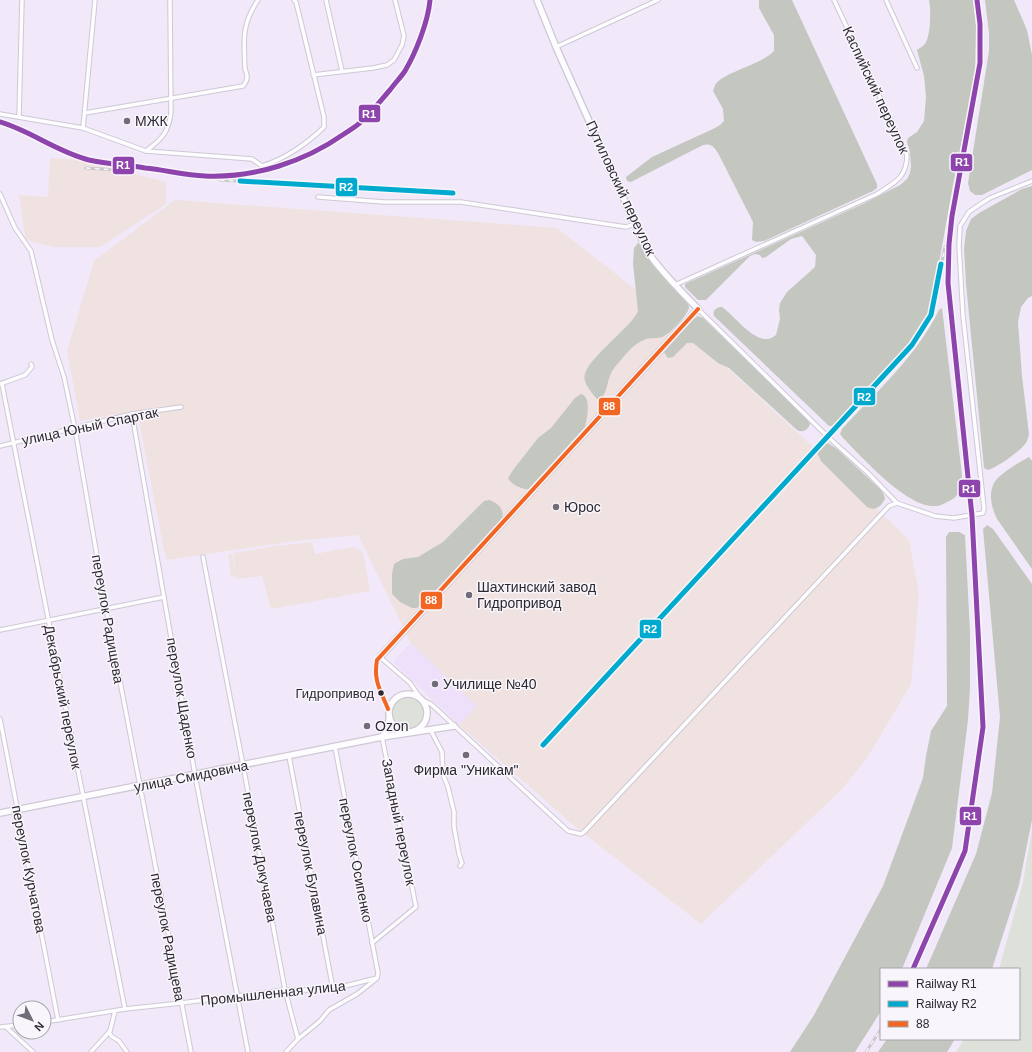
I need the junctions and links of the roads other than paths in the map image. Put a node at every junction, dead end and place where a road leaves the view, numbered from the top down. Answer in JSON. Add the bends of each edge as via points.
{"nodes":[{"id":1,"x":22,"y":0,"type":"edge"},
{"id":2,"x":94,"y":0,"type":"edge"},
{"id":3,"x":170,"y":0,"type":"edge"},
{"id":4,"x":258,"y":0,"type":"edge"},
{"id":5,"x":294,"y":0,"type":"edge"},
{"id":6,"x":326,"y":0,"type":"edge"},
{"id":7,"x":395,"y":0,"type":"edge"},
{"id":8,"x":537,"y":0,"type":"edge"},
{"id":9,"x":643,"y":0,"type":"edge"},
{"id":10,"x":658,"y":0,"type":"edge"},
{"id":11,"x":834,"y":0,"type":"edge"},
{"id":12,"x":886,"y":0,"type":"edge"},
{"id":13,"x":644,"y":6,"type":"junction"},
{"id":14,"x":556,"y":47,"type":"junction"},
{"id":15,"x":917,"y":68,"type":"dead end"},
{"id":16,"x":342,"y":71,"type":"junction"},
{"id":17,"x":313,"y":75,"type":"junction"},
{"id":18,"x":170,"y":99,"type":"junction"},
{"id":19,"x":85,"y":113,"type":"junction"},
{"id":20,"x":0,"y":114,"type":"edge"},
{"id":21,"x":19,"y":117,"type":"junction"},
{"id":22,"x":83,"y":128,"type":"junction"},
{"id":23,"x":146,"y":151,"type":"junction"},
{"id":24,"x":1032,"y":181,"type":"edge"},
{"id":25,"x":0,"y":194,"type":"edge"},
{"id":26,"x":318,"y":197,"type":"dead end"},
{"id":27,"x":635,"y":224,"type":"junction"},
{"id":28,"x":675,"y":285,"type":"junction"},
{"id":29,"x":698,"y":309,"type":"junction"},
{"id":30,"x":31,"y":364,"type":"dead end"},
{"id":31,"x":1,"y":384,"type":"edge"},
{"id":32,"x":181,"y":407,"type":"dead end"},
{"id":33,"x":132,"y":414,"type":"junction"},
{"id":34,"x":75,"y":429,"type":"junction"},
{"id":35,"x":14,"y":443,"type":"junction"},
{"id":36,"x":0,"y":446,"type":"edge"},
{"id":37,"x":897,"y":503,"type":"junction"},
{"id":38,"x":202,"y":557,"type":"dead end"},
{"id":39,"x":164,"y":597,"type":"junction"},
{"id":40,"x":106,"y":608,"type":"junction"},
{"id":41,"x":48,"y":620,"type":"junction"},
{"id":42,"x":0,"y":630,"type":"edge"},
{"id":43,"x":380,"y":657,"type":"junction"},
{"id":44,"x":420,"y":698,"type":"junction"},
{"id":45,"x":388,"y":709,"type":"junction"},
{"id":46,"x":0,"y":719,"type":"edge"},
{"id":47,"x":389,"y":719,"type":"junction"},
{"id":48,"x":454,"y":726,"type":"junction"},
{"id":49,"x":430,"y":729,"type":"junction"},
{"id":50,"x":413,"y":731,"type":"junction"},
{"id":51,"x":382,"y":737,"type":"junction"},
{"id":52,"x":335,"y":747,"type":"junction"},
{"id":53,"x":289,"y":756,"type":"junction"},
{"id":54,"x":243,"y":765,"type":"junction"},
{"id":55,"x":195,"y":775,"type":"junction"},
{"id":56,"x":140,"y":786,"type":"junction"},
{"id":57,"x":83,"y":798,"type":"junction"},
{"id":58,"x":18,"y":810,"type":"junction"},
{"id":59,"x":0,"y":814,"type":"edge"},
{"id":60,"x":460,"y":866,"type":"dead end"},
{"id":61,"x":372,"y":944,"type":"junction"},
{"id":62,"x":376,"y":978,"type":"junction"},
{"id":63,"x":333,"y":989,"type":"junction"},
{"id":64,"x":285,"y":990,"type":"junction"},
{"id":65,"x":238,"y":995,"type":"junction"},
{"id":66,"x":181,"y":1003,"type":"junction"},
{"id":67,"x":125,"y":1009,"type":"junction"},
{"id":68,"x":115,"y":1011,"type":"junction"},
{"id":69,"x":58,"y":1020,"type":"junction"},
{"id":70,"x":52,"y":1021,"type":"edge"},
{"id":71,"x":12,"y":1026,"type":"edge"},
{"id":72,"x":0,"y":1027,"type":"edge"},
{"id":73,"x":6,"y":1027,"type":"junction"},
{"id":74,"x":109,"y":1032,"type":"junction"},
{"id":75,"x":298,"y":1039,"type":"junction"},
{"id":76,"x":33,"y":1052,"type":"edge"},
{"id":77,"x":91,"y":1052,"type":"edge"},
{"id":78,"x":127,"y":1052,"type":"edge"},
{"id":79,"x":191,"y":1052,"type":"edge"},
{"id":80,"x":248,"y":1052,"type":"edge"},
{"id":81,"x":286,"y":1052,"type":"edge"}],
"edges":[{"from":1,"to":21,"type":"street"},
{"from":2,"to":19,"type":"street"},
{"from":3,"to":18,"type":"street"},
{"from":4,"to":18,"type":"street","via":[[244,29],[247,81],[243,86]]},
{"from":5,"to":17,"type":"street"},
{"from":6,"to":16,"type":"street"},
{"from":7,"to":16,"type":"street","via":[[404,36],[394,60],[387,65]]},
{"from":8,"to":14,"type":"main road","name":"Путиловский переулок"},
{"from":9,"to":13,"type":"street"},
{"from":10,"to":13,"type":"street"},
{"from":11,"to":28,"type":"street","name":"Каспийский переулок","via":[[907,156],[903,174],[877,194]]},
{"from":12,"to":15,"type":"street"},
{"from":13,"to":14,"type":"street"},
{"from":14,"to":27,"type":"main road","name":"Путиловский переулок"},
{"from":16,"to":17,"type":"street"},
{"from":17,"to":23,"type":"street","via":[[324,126],[283,158],[262,166],[252,159]]},
{"from":18,"to":19,"type":"street"},
{"from":18,"to":23,"type":"street","via":[[166,132],[160,141]]},
{"from":19,"to":22,"type":"street"},
{"from":20,"to":21,"type":"street"},
{"from":21,"to":22,"type":"street"},
{"from":22,"to":23,"type":"street"},
{"from":24,"to":37,"type":"street","via":[[990,198],[969,212],[960,226],[963,316],[983,513],[954,518],[934,516]]},
{"from":25,"to":34,"type":"street","name":"переулок Радищева","via":[[15,228],[31,251]]},
{"from":26,"to":27,"type":"street","via":[[384,202],[461,202],[626,227]]},
{"from":27,"to":28,"type":"main road","name":"Путиловский переулок","via":[[652,258]]},
{"from":28,"to":29,"type":"main road","name":"Путиловский переулок"},
{"from":29,"to":37,"type":"street","name":"Путиловский переулок"},
{"from":29,"to":43,"type":"main road"},
{"from":30,"to":31,"type":"street","via":[[32,367],[25,375]]},
{"from":31,"to":35,"type":"street","name":"Декабрьский переулок"},
{"from":32,"to":33,"type":"street","name":"улица Юный Спартак"},
{"from":33,"to":34,"type":"street","name":"улица Юный Спартак"},
{"from":33,"to":39,"type":"street","name":"переулок Щаденко"},
{"from":34,"to":35,"type":"street","name":"улица Юный Спартак"},
{"from":34,"to":40,"type":"street","name":"переулок Радищева"},
{"from":35,"to":36,"type":"street","name":"улица Юный Спартак"},
{"from":35,"to":41,"type":"street","name":"Декабрьский переулок"},
{"from":37,"to":48,"type":"street","via":[[889,506],[881,514],[586,832],[581,834],[568,831]]},
{"from":38,"to":54,"type":"street","name":"переулок Докучаева"},
{"from":39,"to":40,"type":"street"},
{"from":39,"to":55,"type":"street","name":"переулок Щаденко"},
{"from":40,"to":41,"type":"street"},
{"from":40,"to":56,"type":"street","name":"переулок Радищева"},
{"from":41,"to":42,"type":"street"},
{"from":41,"to":57,"type":"street","name":"Декабрьский переулок"},
{"from":43,"to":44,"type":"street","via":[[410,683]]},
{"from":43,"to":45,"type":"street","via":[[376,667],[378,686]]},
{"from":44,"to":45,"type":"main road","via":[[410,693],[400,695],[392,700]]},
{"from":44,"to":48,"type":"street","via":[[431,704]]},
{"from":44,"to":50,"type":"main road","via":[[427,708],[426,718],[421,726]]},
{"from":45,"to":47,"type":"main road"},
{"from":46,"to":58,"type":"street","name":"переулок Курчатова"},
{"from":47,"to":50,"type":"main road","via":[[398,730]]},
{"from":47,"to":51,"type":"main road","via":[[388,728]]},
{"from":48,"to":49,"type":"main road","name":"улица Смидовича"},
{"from":49,"to":50,"type":"main road","name":"улица Смидовича"},
{"from":49,"to":60,"type":"street","via":[[442,752],[443,775],[454,812],[454,827],[462,863]]},
{"from":50,"to":51,"type":"main road","name":"улица Смидовича"},
{"from":51,"to":52,"type":"main road","name":"улица Смидовича"},
{"from":51,"to":61,"type":"street","name":"Западный переулок","via":[[416,907]]},
{"from":52,"to":53,"type":"main road","name":"улица Смидовича"},
{"from":52,"to":61,"type":"street","name":"переулок Осипенко"},
{"from":53,"to":54,"type":"main road","name":"улица Смидовича"},
{"from":53,"to":63,"type":"street","name":"переулок Булавина"},
{"from":54,"to":55,"type":"main road","name":"улица Смидовича"},
{"from":54,"to":64,"type":"street","name":"переулок Докучаева"},
{"from":55,"to":56,"type":"main road","name":"улица Смидовича"},
{"from":55,"to":65,"type":"street","name":"переулок Щаденко"},
{"from":56,"to":57,"type":"main road","name":"улица Смидовича"},
{"from":56,"to":66,"type":"street","name":"переулок Радищева"},
{"from":57,"to":58,"type":"main road","name":"улица Смидовича"},
{"from":57,"to":67,"type":"street","name":"Декабрьский переулок"},
{"from":58,"to":59,"type":"main road","name":"улица Смидовича"},
{"from":58,"to":69,"type":"street","name":"переулок Курчатова"},
{"from":61,"to":62,"type":"street","name":"переулок Осипенко","via":[[378,973]]},
{"from":62,"to":63,"type":"street","name":"Промышленная улица"},
{"from":62,"to":75,"type":"street","via":[[357,994],[329,1010]]},
{"from":63,"to":64,"type":"street","name":"Промышленная улица"},
{"from":64,"to":65,"type":"street","name":"Промышленная улица"},
{"from":64,"to":75,"type":"street","name":"переулок Докучаева"},
{"from":65,"to":66,"type":"street","name":"Промышленная улица"},
{"from":65,"to":80,"type":"street","name":"переулок Щаденко"},
{"from":66,"to":67,"type":"street","name":"Промышленная улица"},
{"from":66,"to":79,"type":"street","name":"переулок Радищева"},
{"from":67,"to":68,"type":"street","name":"Промышленная улица"},
{"from":68,"to":69,"type":"street","name":"Промышленная улица"},
{"from":68,"to":74,"type":"street"},
{"from":69,"to":70,"type":"street","name":"Промышленная улица"},
{"from":71,"to":73,"type":"street"},
{"from":72,"to":73,"type":"street"},
{"from":73,"to":76,"type":"street"},
{"from":74,"to":77,"type":"street"},
{"from":74,"to":78,"type":"street"},
{"from":75,"to":81,"type":"street"}]}
